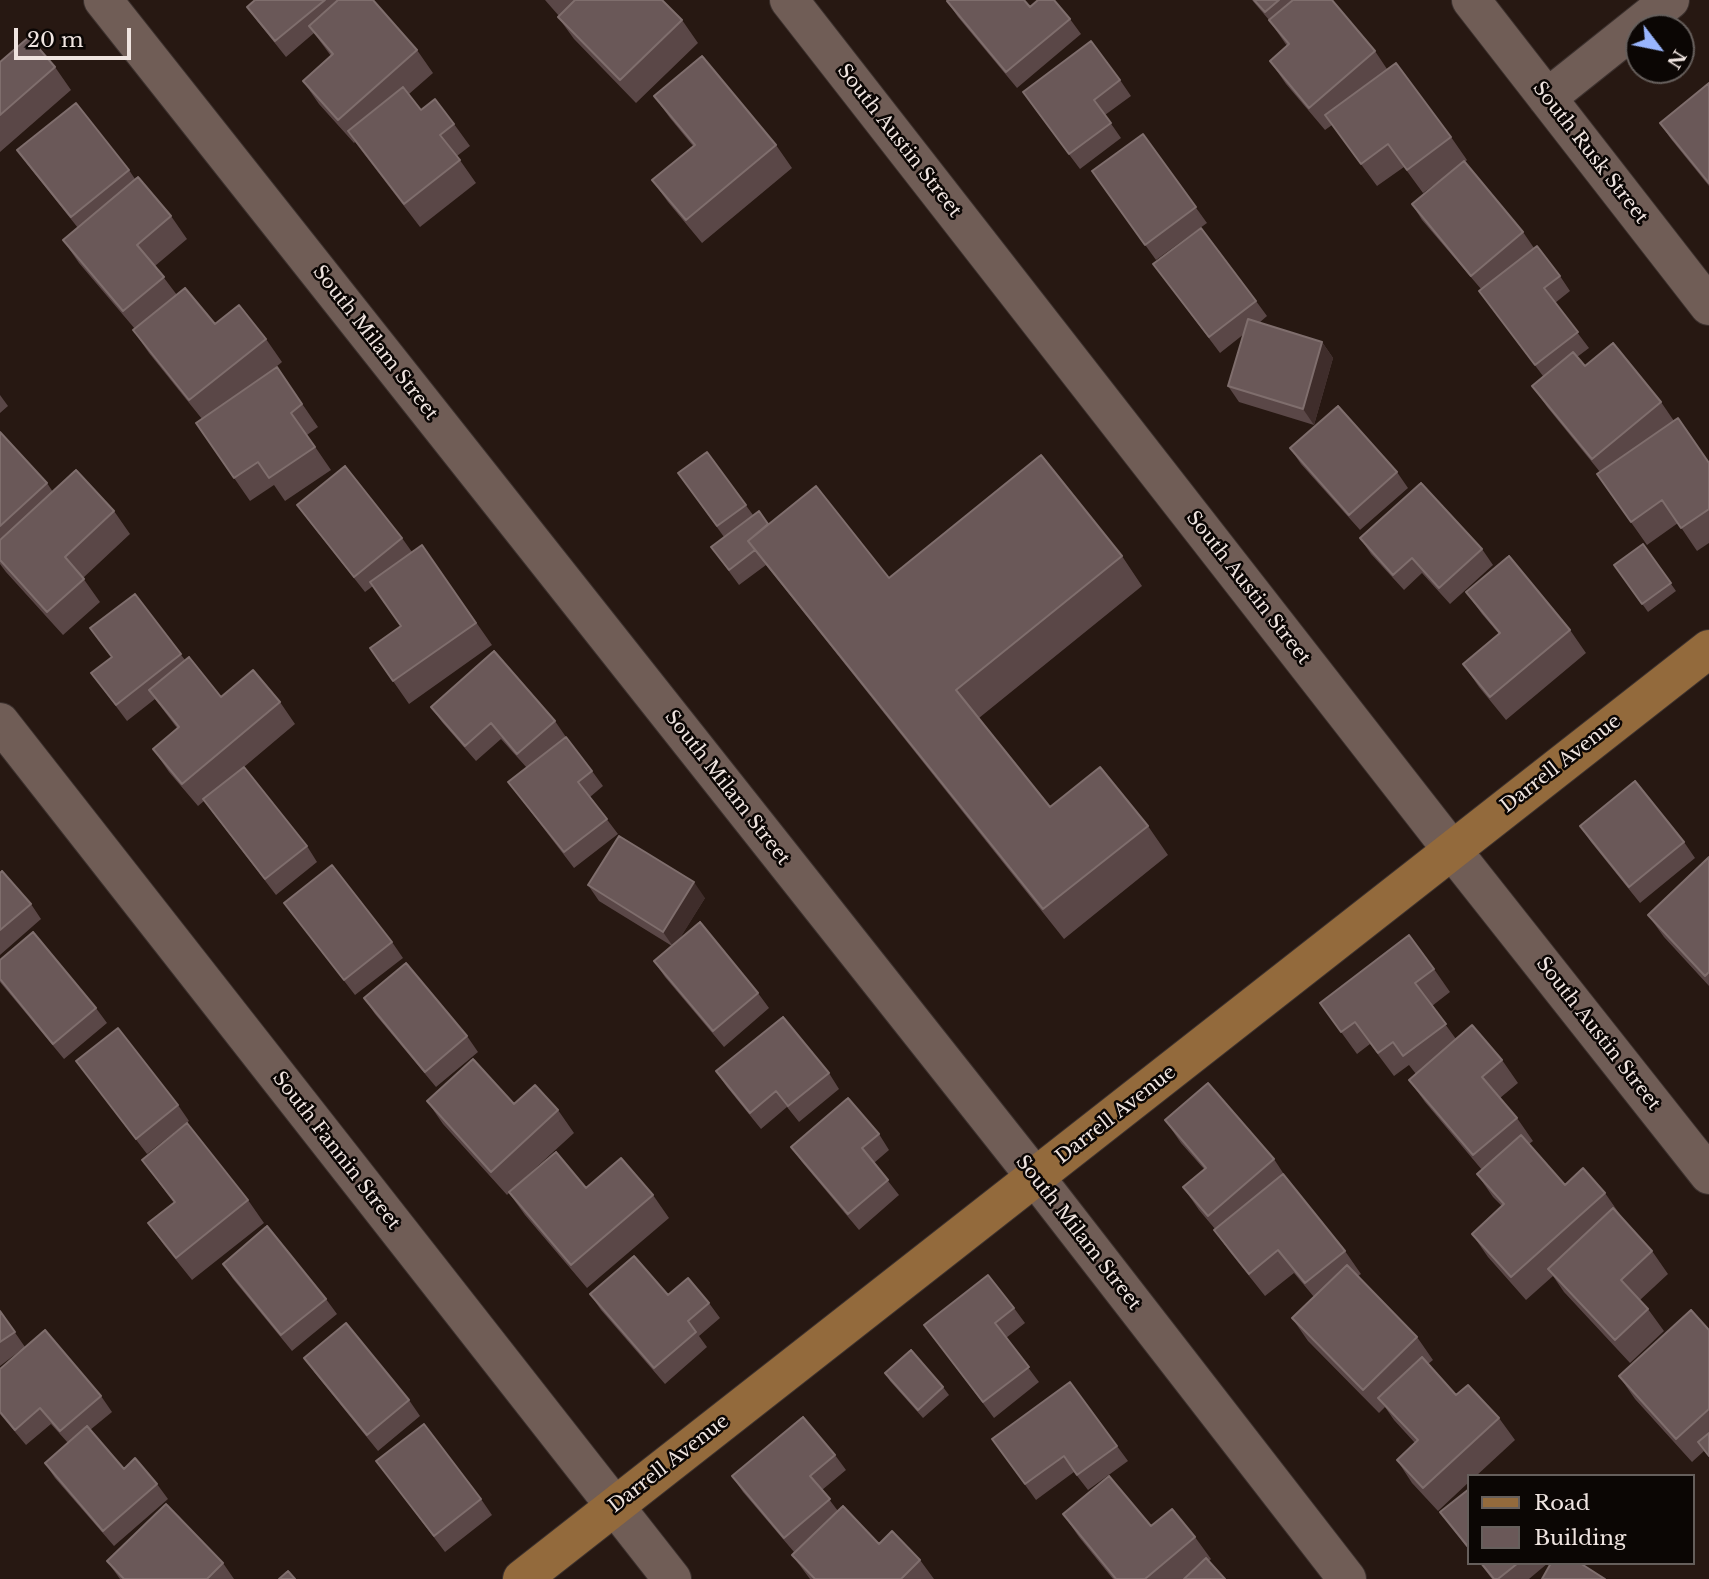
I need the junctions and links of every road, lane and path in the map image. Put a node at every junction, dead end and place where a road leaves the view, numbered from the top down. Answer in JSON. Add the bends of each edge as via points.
{"nodes":[{"id":1,"x":103,"y":0,"type":"edge"},
{"id":2,"x":789,"y":0,"type":"edge"},
{"id":3,"x":1471,"y":0,"type":"edge"},
{"id":4,"x":1670,"y":0,"type":"edge"},
{"id":5,"x":1547,"y":98,"type":"junction"},
{"id":6,"x":1709,"y":306,"type":"edge"},
{"id":7,"x":1709,"y":649,"type":"edge"},
{"id":8,"x":0,"y":722,"type":"edge"},
{"id":9,"x":1452,"y":850,"type":"junction"},
{"id":10,"x":1709,"y":1175,"type":"edge"},
{"id":11,"x":1036,"y":1178,"type":"junction"},
{"id":12,"x":614,"y":1506,"type":"junction"},
{"id":13,"x":522,"y":1579,"type":"edge"},
{"id":14,"x":672,"y":1579,"type":"edge"},
{"id":15,"x":1347,"y":1579,"type":"edge"}],
"edges":[{"from":1,"to":11,"type":"street","name":"South Milam Street"},
{"from":2,"to":9,"type":"street","name":"South Austin Street"},
{"from":3,"to":5,"type":"street","name":"South Rusk Street"},
{"from":4,"to":5,"type":"street"},
{"from":5,"to":6,"type":"street","name":"South Rusk Street"},
{"from":7,"to":9,"type":"main road","name":"Darrell Avenue"},
{"from":8,"to":12,"type":"street","name":"South Fannin Street"},
{"from":9,"to":10,"type":"street","name":"South Austin Street"},
{"from":9,"to":11,"type":"main road","name":"Darrell Avenue"},
{"from":11,"to":12,"type":"main road","name":"Darrell Avenue"},
{"from":11,"to":15,"type":"street","name":"South Milam Street"},
{"from":12,"to":13,"type":"main road","name":"Darrell Avenue"},
{"from":12,"to":14,"type":"street","name":"South Fannin Street"}]}
